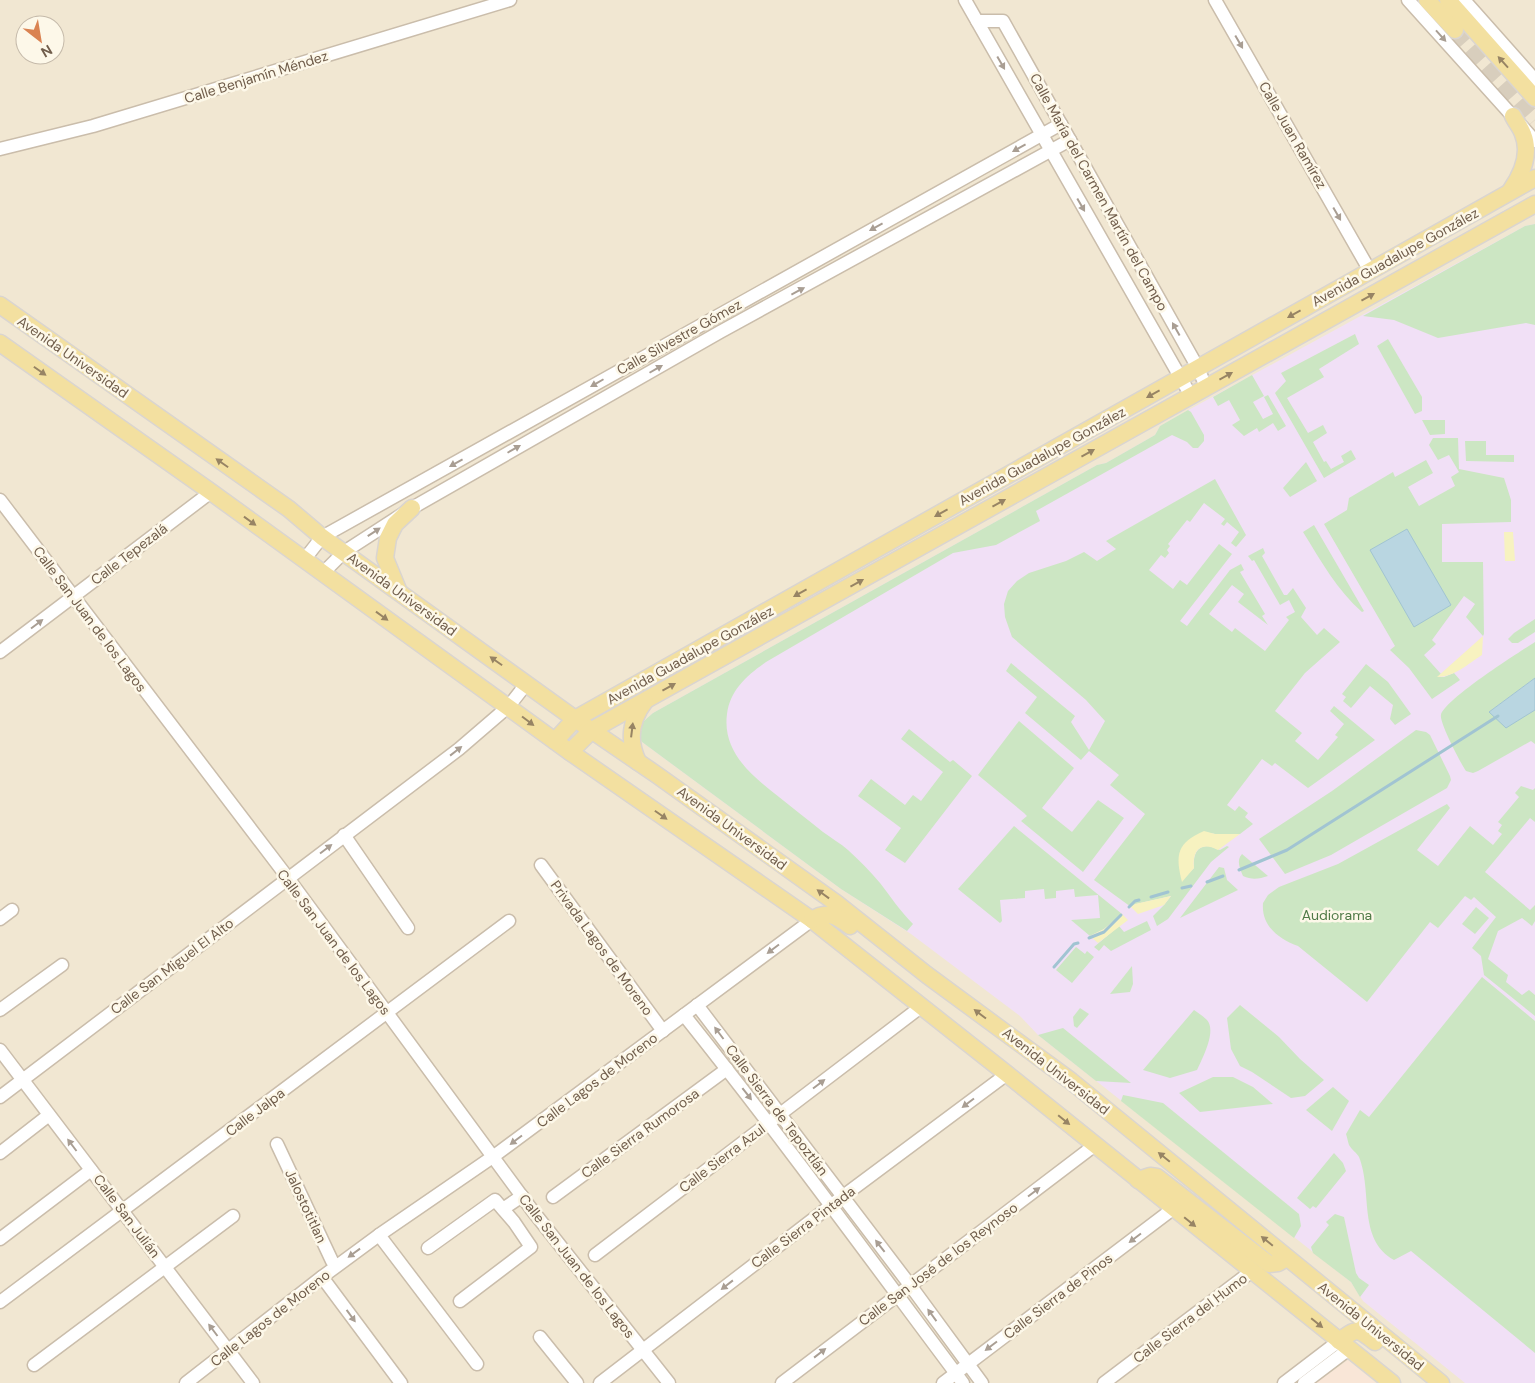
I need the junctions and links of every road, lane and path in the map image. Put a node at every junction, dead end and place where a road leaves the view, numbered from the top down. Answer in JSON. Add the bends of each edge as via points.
{"nodes":[{"id":1,"x":510,"y":0,"type":"edge"},
{"id":2,"x":1215,"y":0,"type":"edge"},
{"id":3,"x":1408,"y":0,"type":"edge"},
{"id":4,"x":1427,"y":0,"type":"edge"},
{"id":5,"x":1448,"y":0,"type":"edge"},
{"id":6,"x":1464,"y":0,"type":"edge"},
{"id":7,"x":966,"y":1,"type":"edge"},
{"id":8,"x":977,"y":21,"type":"junction"},
{"id":9,"x":1455,"y":30,"type":"tunnel mouth"},
{"id":10,"x":1535,"y":80,"type":"edge"},
{"id":11,"x":1535,"y":98,"type":"edge"},
{"id":12,"x":1513,"y":116,"type":"junction"},
{"id":13,"x":1061,"y":124,"type":"junction"},
{"id":14,"x":1042,"y":135,"type":"junction"},
{"id":15,"x":1070,"y":140,"type":"junction"},
{"id":16,"x":1535,"y":141,"type":"edge"},
{"id":17,"x":0,"y":149,"type":"edge"},
{"id":18,"x":1051,"y":151,"type":"junction"},
{"id":19,"x":1535,"y":178,"type":"edge"},
{"id":20,"x":1510,"y":192,"type":"junction"},
{"id":21,"x":932,"y":196,"type":"junction"},
{"id":22,"x":1532,"y":207,"type":"edge"},
{"id":23,"x":940,"y":212,"type":"junction"},
{"id":24,"x":1370,"y":271,"type":"junction"},
{"id":25,"x":0,"y":305,"type":"edge"},
{"id":26,"x":0,"y":343,"type":"edge"},
{"id":27,"x":1198,"y":368,"type":"junction"},
{"id":28,"x":1180,"y":378,"type":"junction"},
{"id":29,"x":1206,"y":387,"type":"junction"},
{"id":30,"x":1191,"y":396,"type":"junction"},
{"id":31,"x":211,"y":492,"type":"junction"},
{"id":32,"x":0,"y":500,"type":"edge"},
{"id":33,"x":412,"y":508,"type":"junction"},
{"id":34,"x":322,"y":536,"type":"junction"},
{"id":35,"x":344,"y":552,"type":"junction"},
{"id":36,"x":304,"y":560,"type":"junction"},
{"id":37,"x":323,"y":573,"type":"junction"},
{"id":38,"x":399,"y":592,"type":"junction"},
{"id":39,"x":73,"y":597,"type":"junction"},
{"id":40,"x":0,"y":652,"type":"edge"},
{"id":41,"x":687,"y":656,"type":"junction"},
{"id":42,"x":695,"y":673,"type":"junction"},
{"id":43,"x":527,"y":683,"type":"junction"},
{"id":44,"x":646,"y":700,"type":"junction"},
{"id":45,"x":508,"y":706,"type":"junction"},
{"id":46,"x":576,"y":720,"type":"junction"},
{"id":47,"x":592,"y":730,"type":"junction"},
{"id":48,"x":556,"y":741,"type":"junction"},
{"id":49,"x":570,"y":752,"type":"junction"},
{"id":50,"x":638,"y":762,"type":"junction"},
{"id":51,"x":344,"y":835,"type":"junction"},
{"id":52,"x":541,"y":865,"type":"dead end"},
{"id":53,"x":288,"y":878,"type":"junction"},
{"id":54,"x":12,"y":910,"type":"dead end"},
{"id":55,"x":0,"y":919,"type":"edge"},
{"id":56,"x":812,"y":920,"type":"junction"},
{"id":57,"x":509,"y":921,"type":"dead end"},
{"id":58,"x":408,"y":928,"type":"dead end"},
{"id":59,"x":62,"y":965,"type":"dead end"},
{"id":60,"x":928,"y":975,"type":"junction"},
{"id":61,"x":698,"y":1005,"type":"junction"},
{"id":62,"x":922,"y":1006,"type":"junction"},
{"id":63,"x":0,"y":1010,"type":"edge"},
{"id":64,"x":388,"y":1013,"type":"junction"},
{"id":65,"x":684,"y":1015,"type":"junction"},
{"id":66,"x":663,"y":1031,"type":"junction"},
{"id":67,"x":0,"y":1050,"type":"edge"},
{"id":68,"x":727,"y":1070,"type":"junction"},
{"id":69,"x":1007,"y":1074,"type":"junction"},
{"id":70,"x":23,"y":1080,"type":"junction"},
{"id":71,"x":0,"y":1097,"type":"edge"},
{"id":72,"x":780,"y":1114,"type":"junction"},
{"id":73,"x":49,"y":1115,"type":"junction"},
{"id":74,"x":769,"y":1123,"type":"junction"},
{"id":75,"x":277,"y":1144,"type":"dead end"},
{"id":76,"x":1095,"y":1145,"type":"junction"},
{"id":77,"x":0,"y":1153,"type":"edge"},
{"id":78,"x":494,"y":1156,"type":"junction"},
{"id":79,"x":91,"y":1170,"type":"junction"},
{"id":80,"x":1138,"y":1180,"type":"junction"},
{"id":81,"x":522,"y":1196,"type":"junction"},
{"id":82,"x":842,"y":1196,"type":"junction"},
{"id":83,"x":553,"y":1197,"type":"dead end"},
{"id":84,"x":831,"y":1206,"type":"junction"},
{"id":85,"x":1174,"y":1208,"type":"junction"},
{"id":86,"x":122,"y":1210,"type":"junction"},
{"id":87,"x":503,"y":1210,"type":"junction"},
{"id":88,"x":532,"y":1210,"type":"junction"},
{"id":89,"x":233,"y":1216,"type":"dead end"},
{"id":90,"x":514,"y":1222,"type":"junction"},
{"id":91,"x":379,"y":1235,"type":"junction"},
{"id":92,"x":0,"y":1239,"type":"edge"},
{"id":93,"x":428,"y":1248,"type":"dead end"},
{"id":94,"x":595,"y":1255,"type":"dead end"},
{"id":95,"x":1287,"y":1258,"type":"junction"},
{"id":96,"x":165,"y":1266,"type":"junction"},
{"id":97,"x":336,"y":1266,"type":"junction"},
{"id":98,"x":1252,"y":1271,"type":"junction"},
{"id":99,"x":322,"y":1277,"type":"junction"},
{"id":100,"x":910,"y":1285,"type":"junction"},
{"id":101,"x":898,"y":1294,"type":"junction"},
{"id":102,"x":460,"y":1301,"type":"dead end"},
{"id":103,"x":0,"y":1302,"type":"edge"},
{"id":104,"x":540,"y":1338,"type":"dead end"},
{"id":105,"x":1344,"y":1345,"type":"junction"},
{"id":106,"x":228,"y":1350,"type":"junction"},
{"id":107,"x":643,"y":1350,"type":"junction"},
{"id":108,"x":476,"y":1364,"type":"dead end"},
{"id":109,"x":968,"y":1364,"type":"junction"},
{"id":110,"x":34,"y":1365,"type":"dead end"},
{"id":111,"x":960,"y":1378,"type":"edge"},
{"id":112,"x":1438,"y":1381,"type":"edge"},
{"id":113,"x":186,"y":1383,"type":"edge"},
{"id":114,"x":253,"y":1383,"type":"edge"},
{"id":115,"x":401,"y":1383,"type":"edge"},
{"id":116,"x":577,"y":1383,"type":"edge"},
{"id":117,"x":600,"y":1383,"type":"edge"},
{"id":118,"x":669,"y":1383,"type":"edge"},
{"id":119,"x":782,"y":1383,"type":"edge"},
{"id":120,"x":943,"y":1383,"type":"edge"},
{"id":121,"x":982,"y":1383,"type":"edge"},
{"id":122,"x":1104,"y":1383,"type":"edge"},
{"id":123,"x":1284,"y":1383,"type":"edge"},
{"id":124,"x":1304,"y":1383,"type":"edge"},
{"id":125,"x":1392,"y":1383,"type":"edge"}],
"edges":[{"from":1,"to":17,"type":"street","name":"Calle Benjamín Méndez","via":[[93,126]]},
{"from":2,"to":24,"type":"street","name":"Calle Juan Ramírez","one_way":true},
{"from":3,"to":12,"type":"street","one_way":true},
{"from":4,"to":9,"type":"main road"},
{"from":11,"to":5,"type":"main road","one_way":true},
{"from":6,"to":10,"type":"street"},
{"from":7,"to":8,"type":"street","name":"Calle María del Carmen Martín del Campo"},
{"from":8,"to":13,"type":"street","name":"Calle María del Carmen Martín del Campo","via":[[1004,22]]},
{"from":8,"to":14,"type":"street","name":"Calle María del Carmen Martín del Campo","one_way":true},
{"from":12,"to":16,"type":"street"},
{"from":12,"to":20,"type":"main road","via":[[1523,134],[1526,154],[1522,172]]},
{"from":13,"to":14,"type":"street","name":"Calle Silvestre Gómez"},
{"from":13,"to":15,"type":"street","name":"Calle María del Carmen Martín del Campo"},
{"from":14,"to":18,"type":"street","name":"Calle María del Carmen Martín del Campo"},
{"from":14,"to":21,"type":"street","name":"Calle Silvestre Gómez","one_way":true},
{"from":15,"to":18,"type":"street","name":"Calle Silvestre Gómez"},
{"from":27,"to":15,"type":"street","name":"Calle María del Carmen Martín del Campo","one_way":true},
{"from":18,"to":23,"type":"street","name":"Calle Silvestre Gómez"},
{"from":18,"to":28,"type":"street","name":"Calle María del Carmen Martín del Campo","one_way":true},
{"from":19,"to":20,"type":"main road","name":"Avenida Guadalupe González"},
{"from":20,"to":24,"type":"main road","name":"Avenida Guadalupe González"},
{"from":21,"to":23,"type":"street"},
{"from":21,"to":34,"type":"street","name":"Calle Silvestre Gómez","one_way":true},
{"from":29,"to":22,"type":"main road","name":"Avenida Guadalupe González","one_way":true},
{"from":33,"to":23,"type":"street","name":"Calle Silvestre Gómez","one_way":true},
{"from":24,"to":27,"type":"main road","name":"Avenida Guadalupe González","one_way":true},
{"from":34,"to":25,"type":"main road","name":"Avenida Universidad","one_way":true},
{"from":26,"to":31,"type":"main road","name":"Avenida Universidad","one_way":true},
{"from":27,"to":28,"type":"main road","name":"Avenida Guadalupe González"},
{"from":27,"to":29,"type":"street","name":"Calle María del Carmen Martín del Campo"},
{"from":28,"to":30,"type":"street","name":"Calle María del Carmen Martín del Campo"},
{"from":28,"to":41,"type":"main road","name":"Avenida Guadalupe González","one_way":true},
{"from":29,"to":30,"type":"main road","name":"Avenida Guadalupe González"},
{"from":42,"to":30,"type":"main road","name":"Avenida Guadalupe González","one_way":true},
{"from":31,"to":36,"type":"main road","name":"Avenida Universidad","one_way":true},
{"from":31,"to":39,"type":"street","name":"Calle Tepezalá"},
{"from":32,"to":39,"type":"street","name":"Calle San Juan de los Lagos"},
{"from":35,"to":33,"type":"street","name":"Calle Silvestre Gómez","one_way":true},
{"from":33,"to":38,"type":"main road","via":[[388,538],[385,558]]},
{"from":34,"to":35,"type":"main road","name":"Avenida Universidad"},
{"from":34,"to":36,"type":"street","name":"Calle Silvestre Gómez"},
{"from":35,"to":37,"type":"street","name":"Calle Silvestre Gómez"},
{"from":35,"to":38,"type":"main road","name":"Avenida Universidad"},
{"from":36,"to":37,"type":"main road","name":"Avenida Universidad"},
{"from":37,"to":45,"type":"main road","name":"Avenida Universidad","one_way":true},
{"from":43,"to":38,"type":"main road","name":"Avenida Universidad","one_way":true},
{"from":40,"to":39,"type":"street","name":"Calle Tepezalá","one_way":true},
{"from":39,"to":53,"type":"street","name":"Calle San Juan de los Lagos"},
{"from":41,"to":42,"type":"main road"},
{"from":41,"to":46,"type":"main road","name":"Avenida Guadalupe González"},
{"from":44,"to":42,"type":"main road","name":"Avenida Guadalupe González","one_way":true},
{"from":43,"to":45,"type":"street","name":"Calle San Miguel El Alto"},
{"from":43,"to":46,"type":"main road","name":"Avenida Universidad"},
{"from":44,"to":47,"type":"main road","name":"Avenida Guadalupe González"},
{"from":50,"to":44,"type":"main road","one_way":true,"via":[[632,746],[632,729],[636,713]]},
{"from":45,"to":48,"type":"main road","name":"Avenida Universidad","one_way":true},
{"from":51,"to":45,"type":"street","name":"Calle San Miguel El Alto","one_way":true,"via":[[459,749]]},
{"from":46,"to":47,"type":"main road","name":"Avenida Universidad"},
{"from":46,"to":48,"type":"main road","name":"Avenida Guadalupe González"},
{"from":47,"to":49,"type":"main road","name":"Avenida Guadalupe González"},
{"from":47,"to":50,"type":"main road","name":"Avenida Universidad"},
{"from":48,"to":49,"type":"main road","name":"Avenida Universidad"},
{"from":49,"to":56,"type":"main road","name":"Avenida Universidad","one_way":true},
{"from":60,"to":50,"type":"main road","name":"Avenida Universidad","one_way":true,"via":[[836,903]]},
{"from":53,"to":51,"type":"street","name":"Calle San Miguel El Alto","one_way":true},
{"from":51,"to":58,"type":"street"},
{"from":52,"to":66,"type":"street","name":"Privada Lagos de Moreno"},
{"from":53,"to":64,"type":"street","name":"Calle San Juan de los Lagos"},
{"from":53,"to":70,"type":"street","name":"Calle San Miguel El Alto"},
{"from":54,"to":55,"type":"street"},
{"from":56,"to":60,"type":"main road","via":[[825,914],[836,916],[905,968]]},
{"from":56,"to":61,"type":"street","name":"Calle Lagos de Moreno","one_way":true},
{"from":56,"to":62,"type":"main road","name":"Avenida Universidad"},
{"from":57,"to":64,"type":"street","name":"Calle Jalpa"},
{"from":59,"to":63,"type":"street"},
{"from":95,"to":60,"type":"main road","name":"Avenida Universidad","one_way":true,"via":[[1071,1081]]},
{"from":61,"to":65,"type":"street","name":"Calle Lagos de Moreno"},
{"from":72,"to":61,"type":"street","name":"Calle Sierra de Tepoztlán","one_way":true},
{"from":62,"to":69,"type":"main road","name":"Avenida Universidad"},
{"from":72,"to":62,"type":"street","name":"Calle Sierra Azul","one_way":true},
{"from":64,"to":78,"type":"street","name":"Calle San Juan de los Lagos"},
{"from":64,"to":86,"type":"street","name":"Calle Jalpa"},
{"from":65,"to":66,"type":"street","name":"Calle Lagos de Moreno"},
{"from":65,"to":68,"type":"street","name":"Calle Sierra de Tepoztlán"},
{"from":66,"to":78,"type":"street","name":"Calle Lagos de Moreno","one_way":true},
{"from":67,"to":70,"type":"street","name":"Calle San Julián"},
{"from":68,"to":74,"type":"street","name":"Calle Sierra de Tepoztlán","one_way":true},
{"from":68,"to":83,"type":"street","name":"Calle Sierra Rumorosa"},
{"from":69,"to":76,"type":"main road","name":"Avenida Universidad","one_way":true},
{"from":69,"to":82,"type":"street","name":"Calle Sierra Pintada","one_way":true},
{"from":70,"to":71,"type":"street","name":"Calle San Miguel El Alto"},
{"from":70,"to":73,"type":"street","name":"Calle San Julián"},
{"from":72,"to":74,"type":"street","name":"Calle Sierra Azul"},
{"from":72,"to":82,"type":"street","name":"Calle Sierra de Tepoztlán"},
{"from":73,"to":77,"type":"street"},
{"from":79,"to":73,"type":"street","name":"Calle San Julián","one_way":true},
{"from":74,"to":84,"type":"street","name":"Calle Sierra de Tepoztlán"},
{"from":74,"to":94,"type":"street","name":"Calle Sierra Azul"},
{"from":75,"to":97,"type":"street","name":"Jalostotitlan"},
{"from":76,"to":80,"type":"main road","name":"Avenida Universidad"},
{"from":100,"to":76,"type":"street","name":"Calle San José de los Reynoso","one_way":true},
{"from":78,"to":81,"type":"street","name":"Calle San Juan de los Lagos"},
{"from":78,"to":91,"type":"street","name":"Calle Lagos de Moreno"},
{"from":79,"to":86,"type":"street","name":"Calle San Julián"},
{"from":79,"to":92,"type":"street"},
{"from":80,"to":85,"type":"main road","name":"Avenida Universidad"},
{"from":80,"to":95,"type":"main road","via":[[1157,1177],[1269,1264]]},
{"from":81,"to":87,"type":"street"},
{"from":81,"to":88,"type":"street","name":"Calle San Juan de los Lagos"},
{"from":82,"to":84,"type":"street","name":"Calle Sierra Pintada"},
{"from":100,"to":82,"type":"street","name":"Calle Sierra de Tepoztlán","one_way":true},
{"from":84,"to":101,"type":"street","name":"Calle Sierra de Tepoztlán"},
{"from":84,"to":107,"type":"street","name":"Calle Sierra Pintada","one_way":true},
{"from":85,"to":98,"type":"main road","name":"Avenida Universidad","one_way":true},
{"from":85,"to":109,"type":"street","name":"Calle Sierra de Pinos","one_way":true},
{"from":86,"to":96,"type":"street","name":"Calle San Julián"},
{"from":86,"to":103,"type":"street","name":"Calle Jalpa"},
{"from":87,"to":90,"type":"street"},
{"from":87,"to":93,"type":"street","via":[[494,1200]]},
{"from":88,"to":90,"type":"street"},
{"from":88,"to":107,"type":"street","name":"Calle San Juan de los Lagos"},
{"from":89,"to":96,"type":"street"},
{"from":90,"to":102,"type":"street","via":[[531,1246]]},
{"from":91,"to":97,"type":"street","name":"Calle Lagos de Moreno","one_way":true},
{"from":91,"to":108,"type":"street"},
{"from":95,"to":112,"type":"main road","name":"Avenida Universidad"},
{"from":106,"to":96,"type":"street","name":"Calle San Julián","one_way":true},
{"from":96,"to":110,"type":"street"},
{"from":97,"to":99,"type":"street","name":"Calle Lagos de Moreno"},
{"from":98,"to":105,"type":"main road","name":"Avenida Universidad","one_way":true},
{"from":98,"to":122,"type":"street","name":"Calle Sierra del Humo"},
{"from":99,"to":106,"type":"street","name":"Calle Lagos de Moreno"},
{"from":99,"to":115,"type":"street","one_way":true},
{"from":100,"to":101,"type":"street","name":"Calle San José de los Reynoso"},
{"from":109,"to":100,"type":"street","name":"Calle Sierra de Tepoztlán","one_way":true},
{"from":101,"to":111,"type":"street","name":"Calle Sierra de Tepoztlán"},
{"from":119,"to":101,"type":"street","name":"Calle San José de los Reynoso","one_way":true},
{"from":104,"to":116,"type":"street"},
{"from":105,"to":112,"type":"main road","via":[[1355,1330],[1359,1330],[1416,1376]]},
{"from":105,"to":123,"type":"street"},
{"from":105,"to":124,"type":"street"},
{"from":105,"to":125,"type":"main road","name":"Avenida Universidad"},
{"from":106,"to":113,"type":"street","name":"Calle Lagos de Moreno"},
{"from":106,"to":114,"type":"street","name":"Calle San Julián"},
{"from":107,"to":117,"type":"street","name":"Calle Sierra Pintada"},
{"from":107,"to":118,"type":"street","name":"Calle San Juan de los Lagos"},
{"from":109,"to":111,"type":"street","name":"Calle Sierra de Pinos"},
{"from":109,"to":121,"type":"street","name":"Calle Sierra de Tepoztlán"},
{"from":111,"to":120,"type":"street","name":"Calle Sierra de Pinos"}]}
